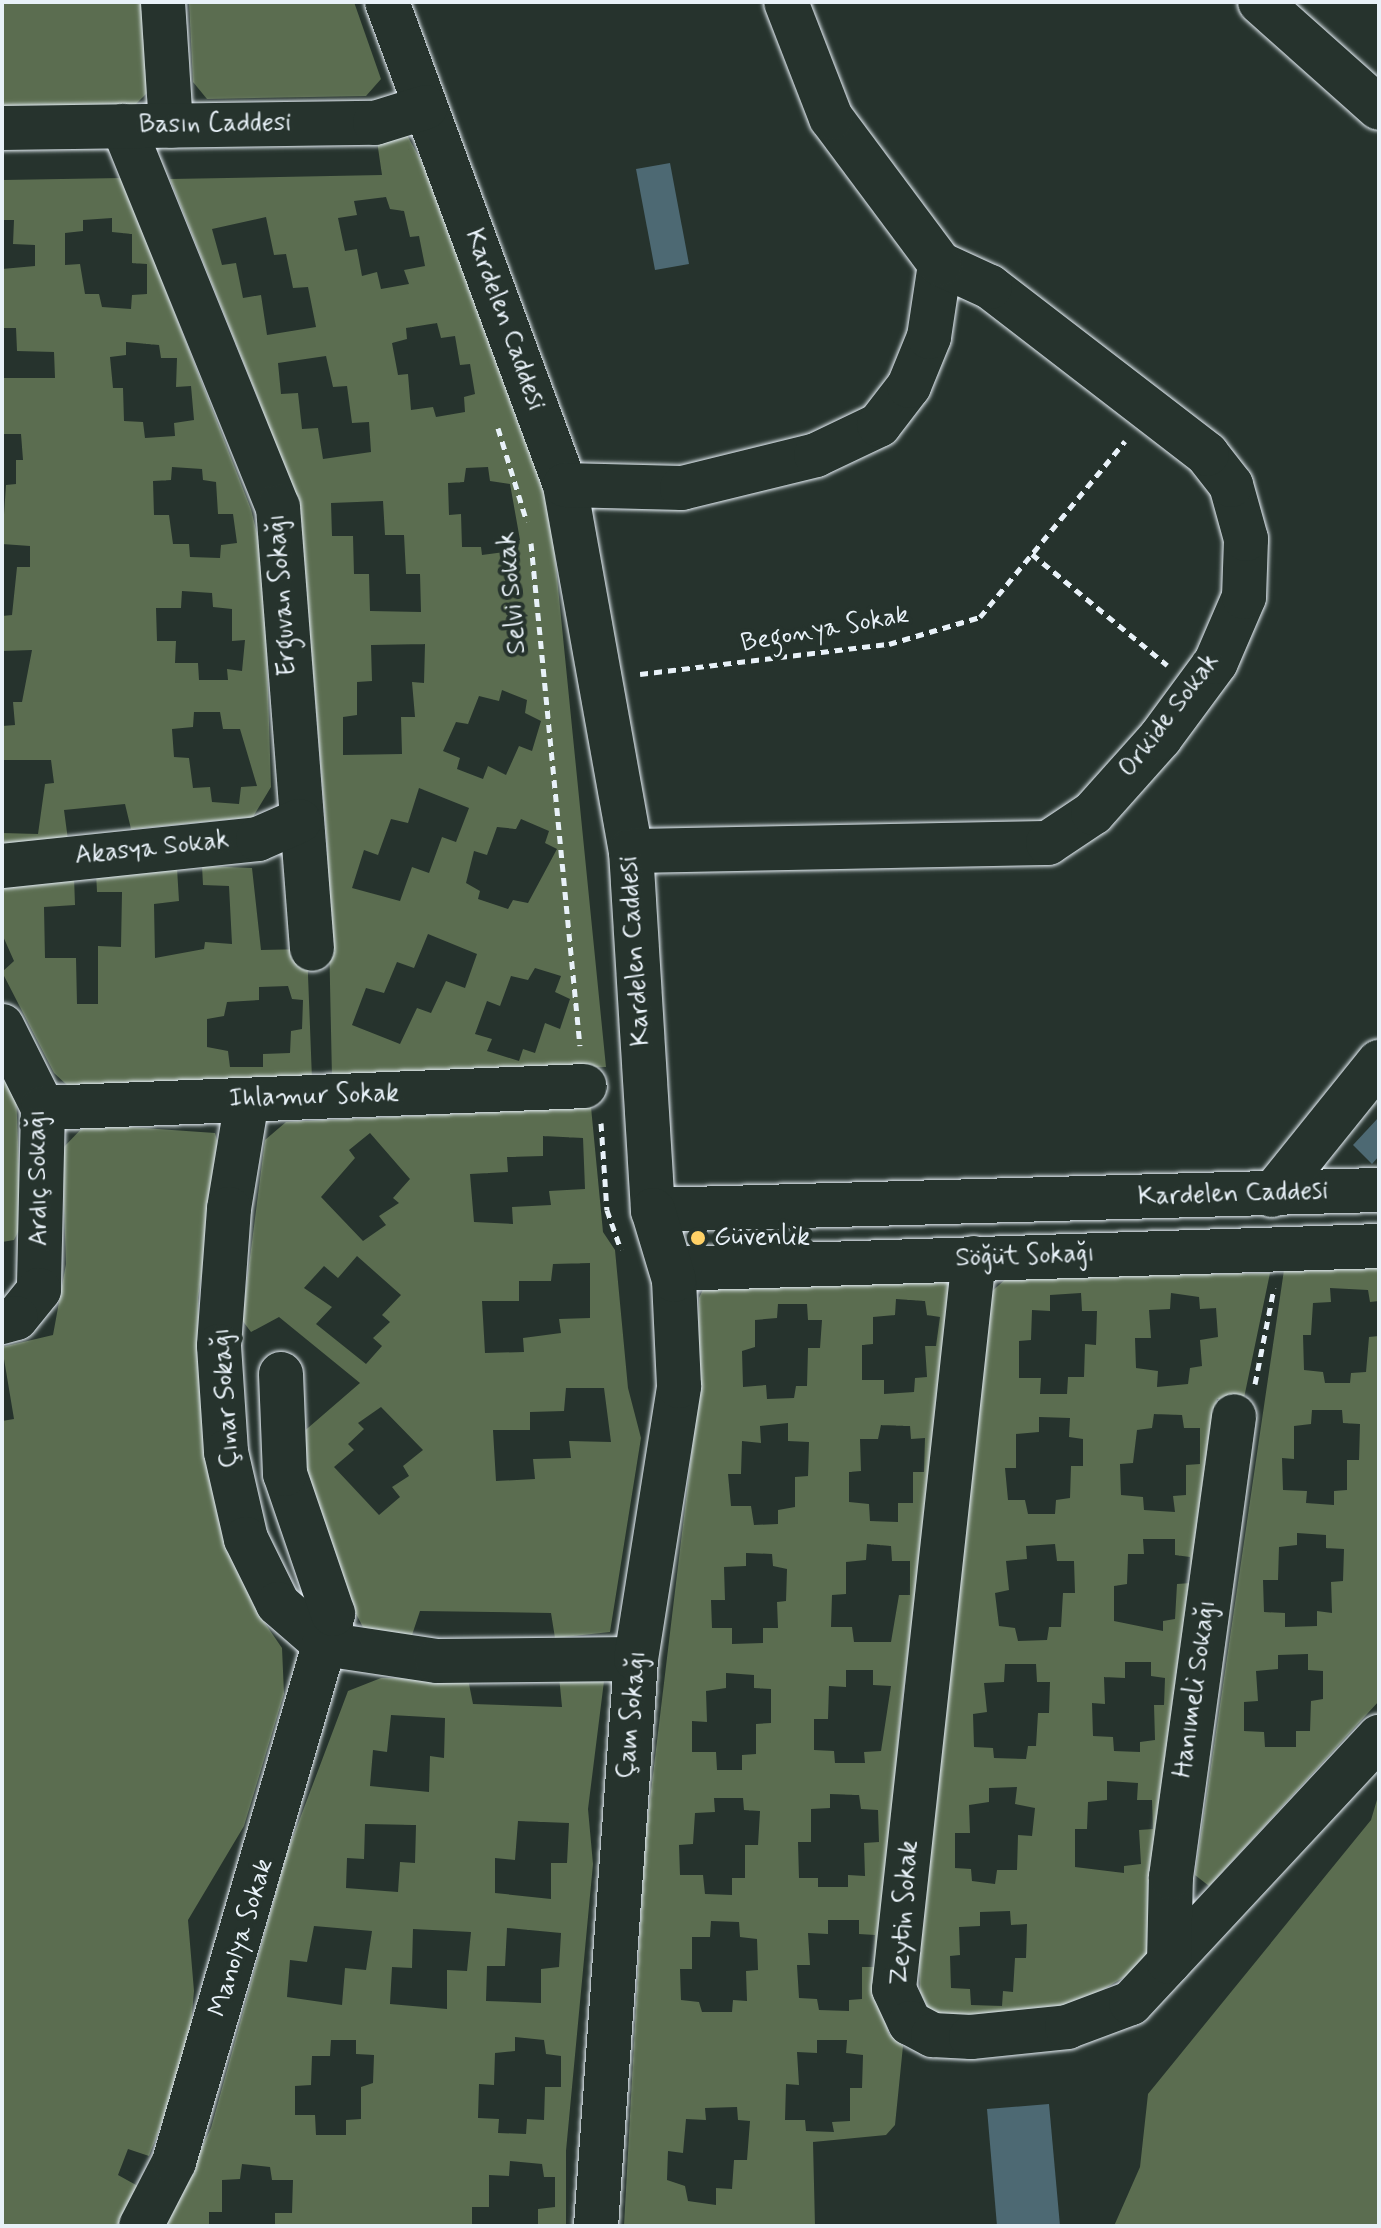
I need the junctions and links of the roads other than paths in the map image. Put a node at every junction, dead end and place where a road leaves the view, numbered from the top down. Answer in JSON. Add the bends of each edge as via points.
{"nodes":[{"id":1,"x":163,"y":2,"type":"edge"},
{"id":2,"x":387,"y":2,"type":"edge"},
{"id":3,"x":786,"y":2,"type":"edge"},
{"id":4,"x":1260,"y":2,"type":"edge"},
{"id":5,"x":426,"y":107,"type":"junction"},
{"id":6,"x":1379,"y":108,"type":"edge"},
{"id":7,"x":123,"y":126,"type":"junction"},
{"id":8,"x":171,"y":126,"type":"junction"},
{"id":9,"x":2,"y":128,"type":"edge"},
{"id":10,"x":940,"y":264,"type":"junction"},
{"id":11,"x":565,"y":485,"type":"junction"},
{"id":12,"x":299,"y":821,"type":"junction"},
{"id":13,"x":631,"y":851,"type":"junction"},
{"id":14,"x":2,"y":866,"type":"edge"},
{"id":15,"x":312,"y":949,"type":"dead end"},
{"id":16,"x":2,"y":1026,"type":"edge"},
{"id":17,"x":1379,"y":1062,"type":"edge"},
{"id":18,"x":585,"y":1086,"type":"road end"},
{"id":19,"x":247,"y":1100,"type":"junction"},
{"id":20,"x":43,"y":1108,"type":"junction"},
{"id":21,"x":1379,"y":1190,"type":"edge"},
{"id":22,"x":1272,"y":1195,"type":"junction"},
{"id":23,"x":653,"y":1210,"type":"junction"},
{"id":24,"x":1379,"y":1246,"type":"edge"},
{"id":25,"x":974,"y":1258,"type":"junction"},
{"id":26,"x":672,"y":1269,"type":"junction"},
{"id":27,"x":2,"y":1322,"type":"edge"},
{"id":28,"x":281,"y":1374,"type":"dead end"},
{"id":29,"x":1234,"y":1416,"type":"road end"},
{"id":30,"x":324,"y":1644,"type":"junction"},
{"id":31,"x":636,"y":1659,"type":"junction"},
{"id":32,"x":1379,"y":1737,"type":"edge"},
{"id":33,"x":1169,"y":1962,"type":"junction"},
{"id":34,"x":141,"y":2226,"type":"edge"},
{"id":35,"x":596,"y":2226,"type":"edge"}],
"edges":[{"from":1,"to":8,"type":"street"},
{"from":2,"to":5,"type":"street","name":"Kardelen Caddesi"},
{"from":3,"to":10,"type":"street","name":"Orkide Sokak","via":[[831,118]]},
{"from":4,"to":6,"type":"street"},
{"from":5,"to":8,"type":"street","name":"Basın Caddesi","via":[[375,123]]},
{"from":5,"to":11,"type":"street","name":"Kardelen Caddesi"},
{"from":7,"to":8,"type":"street","name":"Basın Caddesi"},
{"from":7,"to":9,"type":"street","name":"Basın Caddesi"},
{"from":7,"to":12,"type":"street","name":"Erguvan Sokağı","via":[[278,507]]},
{"from":10,"to":11,"type":"street","via":[[929,337],[909,386],[879,425],[816,455],[682,488]]},
{"from":10,"to":13,"type":"street","name":"Orkide Sokak","via":[[990,287],[1215,464],[1231,485],[1246,539],[1244,597],[1216,662],[1093,813],[1048,843]]},
{"from":11,"to":13,"type":"street","name":"Kardelen Caddesi"},
{"from":12,"to":14,"type":"street","name":"Akasya Sokak","via":[[258,839]]},
{"from":12,"to":15,"type":"street","name":"Erguvan Sokağı"},
{"from":13,"to":23,"type":"street","name":"Kardelen Caddesi"},
{"from":16,"to":20,"type":"street","name":"Ardıç Sokağı"},
{"from":17,"to":22,"type":"street"},
{"from":18,"to":19,"type":"street","name":"Ihlamur Sokak"},
{"from":19,"to":20,"type":"street","name":"Ihlamur Sokak"},
{"from":19,"to":30,"type":"street","name":"Çınar Sokağı","via":[[229,1209],[219,1346],[226,1452],[246,1539],[278,1604]]},
{"from":20,"to":27,"type":"street","name":"Ardıç Sokağı","via":[[39,1290],[16,1318]]},
{"from":21,"to":22,"type":"street","name":"Kardelen Caddesi"},
{"from":22,"to":23,"type":"street","name":"Kardelen Caddesi"},
{"from":23,"to":26,"type":"street","name":"Çam Sokağı"},
{"from":24,"to":25,"type":"street","name":"Söğüt Sokağı"},
{"from":25,"to":26,"type":"street","name":"Söğüt Sokağı"},
{"from":25,"to":33,"type":"street","name":"Zeytin Sokak","via":[[894,1989],[910,2023],[933,2035],[971,2037],[1067,2027],[1131,2003]]},
{"from":26,"to":31,"type":"street","name":"Çam Sokağı","via":[[679,1386]]},
{"from":28,"to":30,"type":"street","name":"Manolya Sokak","via":[[285,1474],[333,1614]]},
{"from":29,"to":33,"type":"street","name":"Hanımeli Sokağı","via":[[1173,1861]]},
{"from":30,"to":31,"type":"street","via":[[437,1661]]},
{"from":30,"to":34,"type":"street","name":"Manolya Sokak","via":[[178,2147]]},
{"from":31,"to":35,"type":"street","name":"Çam Sokağı"},
{"from":32,"to":33,"type":"street","name":"Zeytin Sokak"}]}
